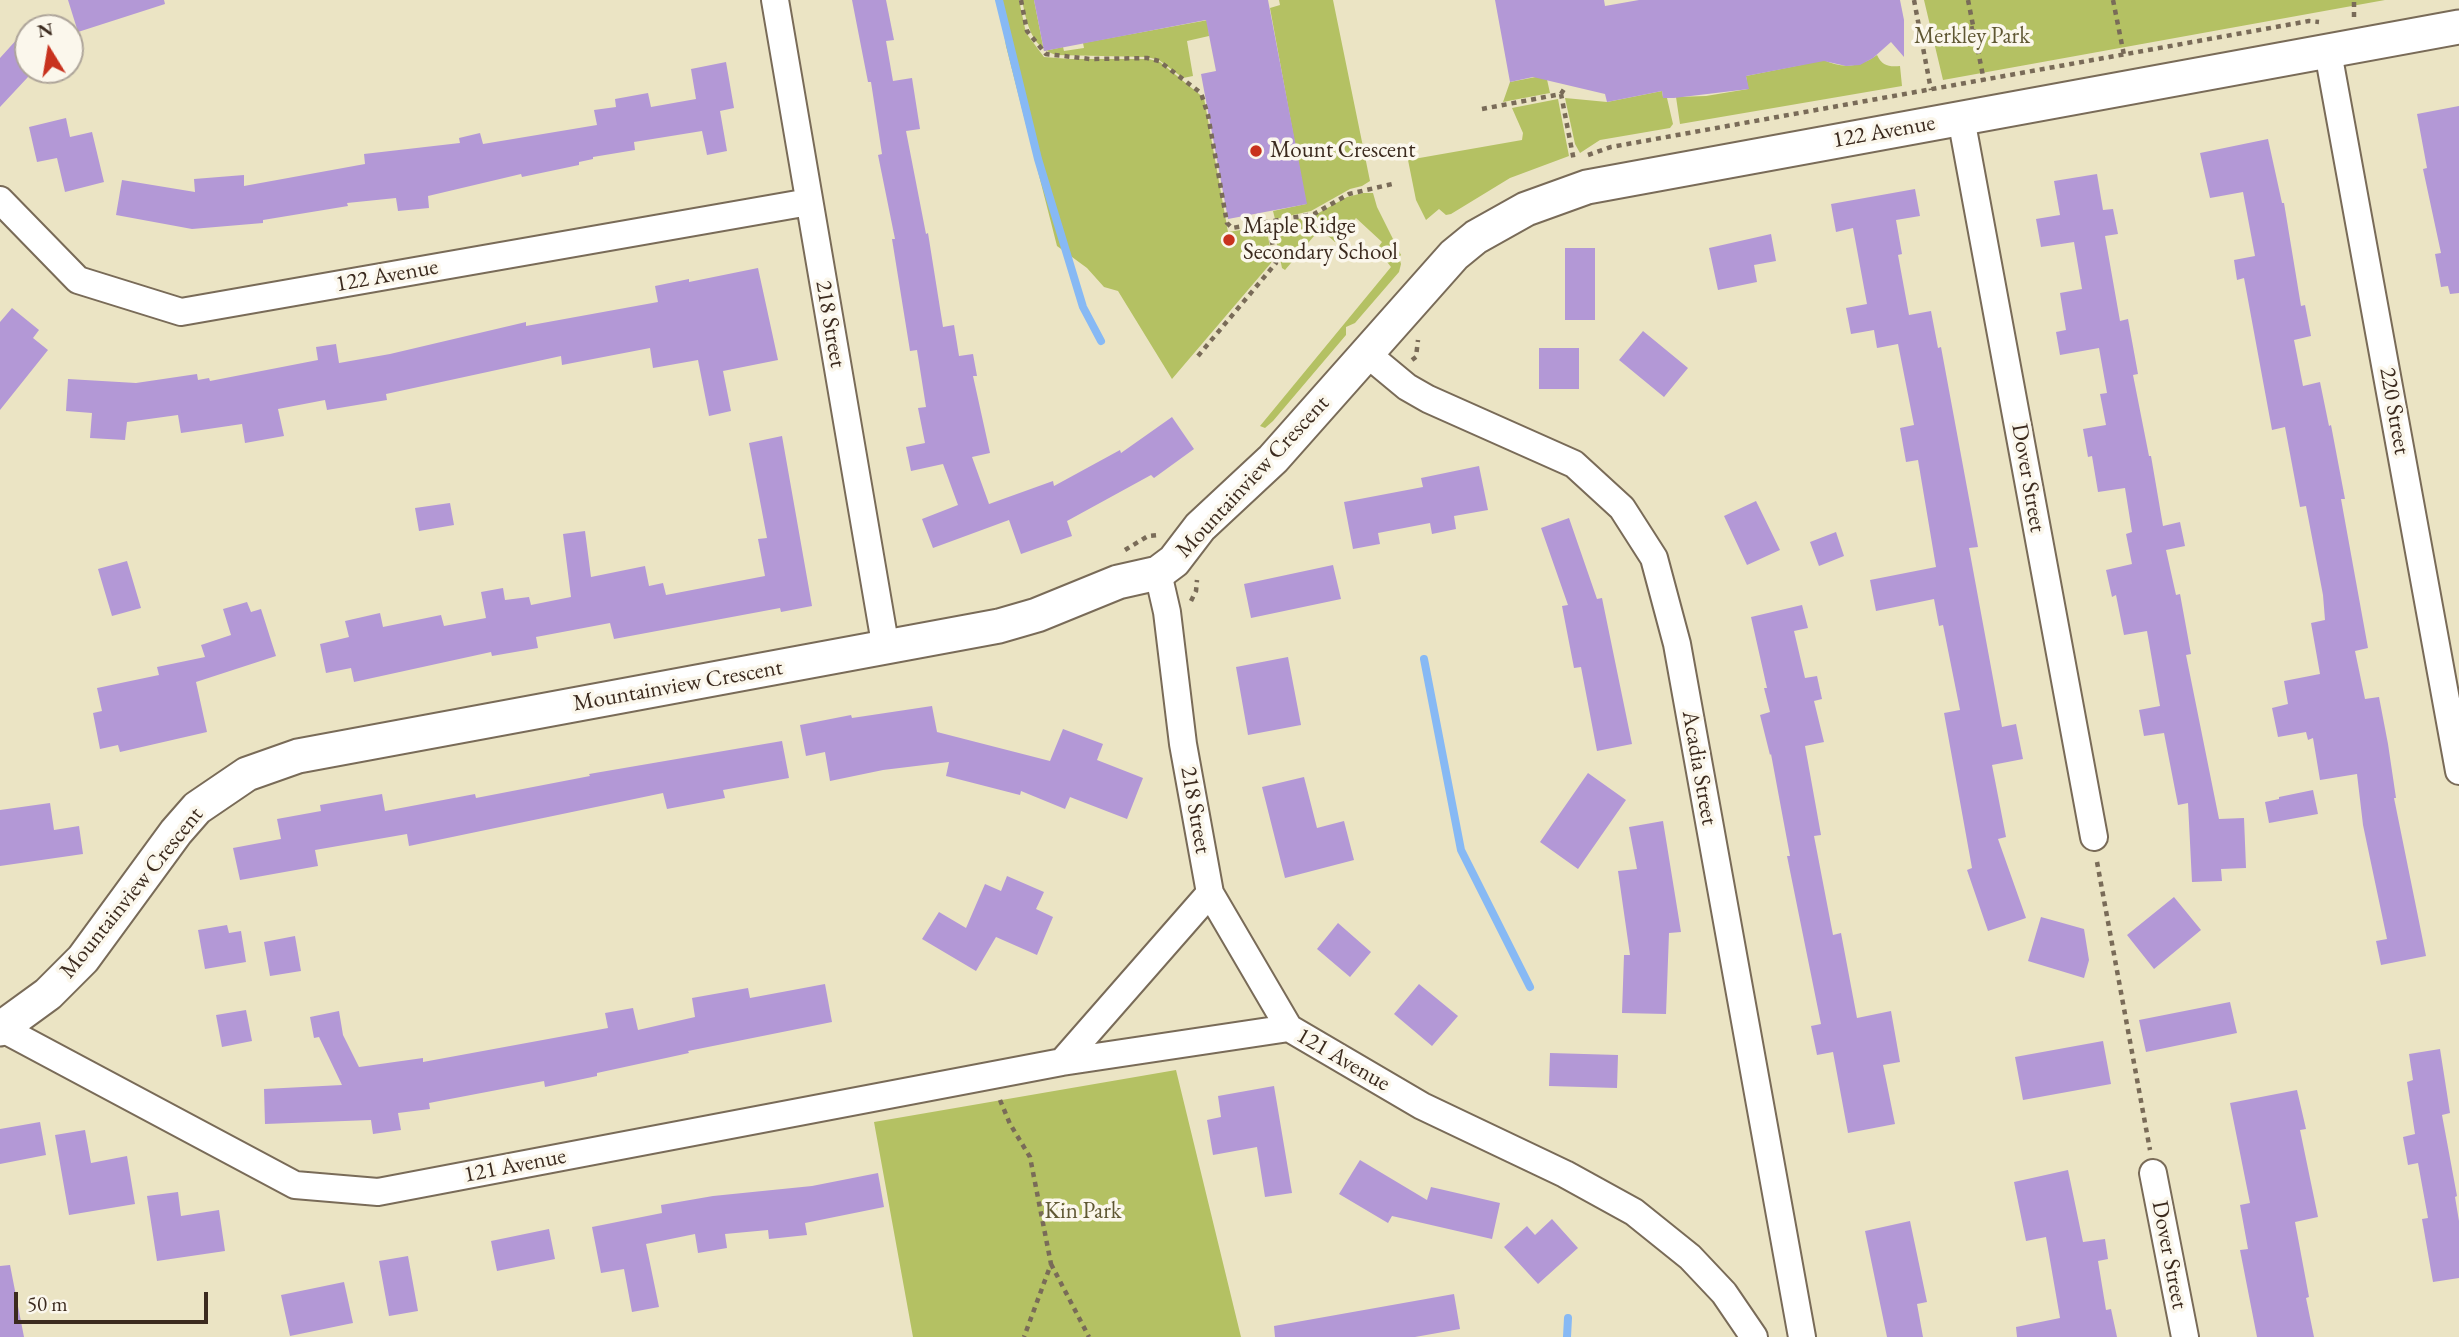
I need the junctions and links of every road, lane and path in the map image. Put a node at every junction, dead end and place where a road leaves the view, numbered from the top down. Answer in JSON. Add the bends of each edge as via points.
{"nodes":[{"id":1,"x":775,"y":0,"type":"edge"},
{"id":2,"x":1021,"y":0,"type":"edge"},
{"id":3,"x":1914,"y":0,"type":"edge"},
{"id":4,"x":1968,"y":0,"type":"edge"},
{"id":5,"x":2113,"y":0,"type":"edge"},
{"id":6,"x":2354,"y":0,"type":"edge"},
{"id":7,"x":2355,"y":21,"type":"dead end"},
{"id":8,"x":2459,"y":27,"type":"edge"},
{"id":9,"x":1974,"y":28,"type":"junction"},
{"id":10,"x":1921,"y":37,"type":"junction"},
{"id":11,"x":2328,"y":52,"type":"junction"},
{"id":12,"x":2124,"y":55,"type":"dead end"},
{"id":13,"x":1984,"y":81,"type":"dead end"},
{"id":14,"x":1566,"y":86,"type":"dead end"},
{"id":15,"x":1931,"y":90,"type":"dead end"},
{"id":16,"x":1561,"y":94,"type":"junction"},
{"id":17,"x":1482,"y":108,"type":"dead end"},
{"id":18,"x":1961,"y":118,"type":"junction"},
{"id":19,"x":1574,"y":161,"type":"dead end"},
{"id":20,"x":1392,"y":184,"type":"dead end"},
{"id":21,"x":0,"y":200,"type":"edge"},
{"id":22,"x":809,"y":202,"type":"junction"},
{"id":23,"x":1267,"y":216,"type":"dead end"},
{"id":24,"x":1269,"y":222,"type":"junction"},
{"id":25,"x":1423,"y":329,"type":"dead end"},
{"id":26,"x":1366,"y":353,"type":"junction"},
{"id":27,"x":1198,"y":356,"type":"dead end"},
{"id":28,"x":1416,"y":357,"type":"dead end"},
{"id":29,"x":1164,"y":534,"type":"dead end"},
{"id":30,"x":1119,"y":555,"type":"dead end"},
{"id":31,"x":1158,"y":573,"type":"junction"},
{"id":32,"x":886,"y":649,"type":"junction"},
{"id":33,"x":2459,"y":771,"type":"edge"},
{"id":34,"x":2094,"y":837,"type":"joint"},
{"id":35,"x":1210,"y":893,"type":"junction"},
{"id":36,"x":1,"y":1028,"type":"edge"},
{"id":37,"x":1289,"y":1028,"type":"junction"},
{"id":38,"x":1062,"y":1062,"type":"junction"},
{"id":39,"x":990,"y":1076,"type":"junction"},
{"id":40,"x":2153,"y":1173,"type":"joint"},
{"id":41,"x":1051,"y":1264,"type":"junction"},
{"id":42,"x":1024,"y":1337,"type":"edge"},
{"id":43,"x":1089,"y":1337,"type":"edge"},
{"id":44,"x":1754,"y":1337,"type":"edge"},
{"id":45,"x":1802,"y":1337,"type":"edge"},
{"id":46,"x":2185,"y":1337,"type":"edge"}],
"edges":[{"from":1,"to":22,"type":"street","name":"218 Street"},
{"from":2,"to":24,"type":"path","via":[[1027,31],[1046,54],[1159,61],[1201,93],[1227,223],[1232,228]]},
{"from":3,"to":10,"type":"path"},
{"from":4,"to":9,"type":"path"},
{"from":5,"to":12,"type":"path"},
{"from":6,"to":7,"type":"path"},
{"from":8,"to":11,"type":"street","name":"122 Avenue"},
{"from":9,"to":10,"type":"path"},
{"from":9,"to":13,"type":"path"},
{"from":10,"to":15,"type":"path"},
{"from":11,"to":18,"type":"street","name":"122 Avenue"},
{"from":11,"to":33,"type":"street","name":"220 Street"},
{"from":14,"to":16,"type":"path"},
{"from":16,"to":17,"type":"path"},
{"from":16,"to":19,"type":"path"},
{"from":18,"to":26,"type":"street","name":"122 Avenue","via":[[1555,196],[1500,222],[1454,255]]},
{"from":18,"to":34,"type":"street","name":"Dover Street"},
{"from":20,"to":24,"type":"path","via":[[1349,194],[1314,214]]},
{"from":21,"to":22,"type":"street","name":"122 Avenue","via":[[78,280],[181,312]]},
{"from":22,"to":32,"type":"street","name":"218 Street"},
{"from":23,"to":24,"type":"path"},
{"from":24,"to":27,"type":"path","via":[[1276,263]]},
{"from":25,"to":28,"type":"path"},
{"from":26,"to":31,"type":"street","name":"Mountainview Crescent","via":[[1273,459]]},
{"from":26,"to":45,"type":"street","name":"Acadia Street","via":[[1428,399],[1574,464],[1622,508],[1654,558],[1677,644]]},
{"from":29,"to":30,"type":"path","via":[[1148,536]]},
{"from":31,"to":32,"type":"street","name":"Mountainview Crescent","via":[[1118,582],[1018,621]]},
{"from":31,"to":35,"type":"street","name":"218 Street"},
{"from":32,"to":36,"type":"street","name":"Mountainview Crescent","via":[[298,755],[247,774],[197,808],[83,959],[48,994]]},
{"from":34,"to":40,"type":"path"},
{"from":35,"to":37,"type":"street","name":"218 Street"},
{"from":35,"to":38,"type":"street"},
{"from":36,"to":39,"type":"street","name":"121 Avenue","via":[[295,1185],[378,1192]]},
{"from":37,"to":38,"type":"street","name":"121 Avenue"},
{"from":37,"to":44,"type":"street","name":"121 Avenue","via":[[1422,1106],[1634,1212],[1690,1257],[1724,1293]]},
{"from":38,"to":39,"type":"street","name":"121 Avenue"},
{"from":39,"to":41,"type":"path","via":[[1030,1157]]},
{"from":40,"to":46,"type":"street","name":"Dover Street"},
{"from":41,"to":42,"type":"path"},
{"from":41,"to":43,"type":"path"}]}
